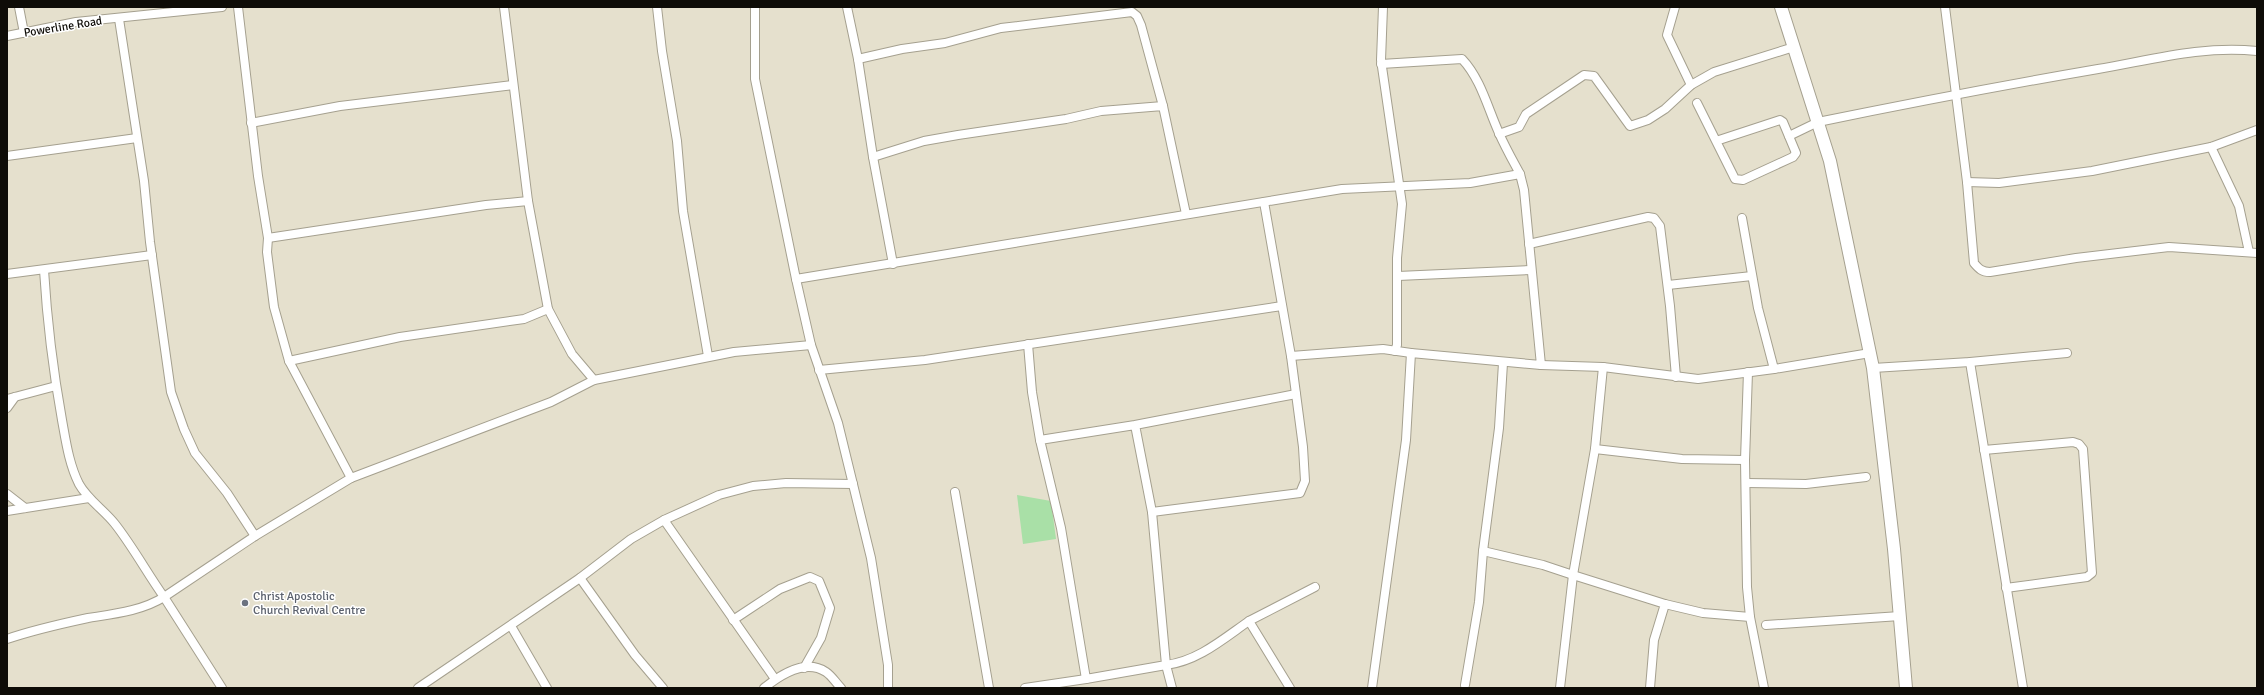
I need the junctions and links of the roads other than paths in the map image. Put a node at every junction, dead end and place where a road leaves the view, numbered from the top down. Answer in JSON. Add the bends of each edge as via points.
{"nodes":[{"id":1,"x":19,"y":7,"type":"edge"},
{"id":2,"x":222,"y":7,"type":"edge"},
{"id":3,"x":238,"y":7,"type":"edge"},
{"id":4,"x":504,"y":7,"type":"edge"},
{"id":5,"x":657,"y":7,"type":"edge"},
{"id":6,"x":755,"y":7,"type":"edge"},
{"id":7,"x":847,"y":7,"type":"edge"},
{"id":8,"x":1383,"y":7,"type":"edge"},
{"id":9,"x":1675,"y":7,"type":"edge"},
{"id":10,"x":1781,"y":7,"type":"edge"},
{"id":11,"x":1945,"y":7,"type":"edge"},
{"id":12,"x":119,"y":19,"type":"junction"},
{"id":13,"x":24,"y":32,"type":"junction"},
{"id":14,"x":7,"y":36,"type":"edge"},
{"id":15,"x":1794,"y":47,"type":"junction"},
{"id":16,"x":2257,"y":51,"type":"edge"},
{"id":17,"x":858,"y":60,"type":"junction"},
{"id":18,"x":1381,"y":64,"type":"junction"},
{"id":19,"x":513,"y":85,"type":"junction"},
{"id":20,"x":1691,"y":85,"type":"junction"},
{"id":21,"x":1955,"y":94,"type":"junction"},
{"id":22,"x":1697,"y":103,"type":"dead end"},
{"id":23,"x":1163,"y":106,"type":"junction"},
{"id":24,"x":1818,"y":122,"type":"junction"},
{"id":25,"x":251,"y":123,"type":"junction"},
{"id":26,"x":2257,"y":130,"type":"edge"},
{"id":27,"x":1500,"y":134,"type":"junction"},
{"id":28,"x":1789,"y":136,"type":"junction"},
{"id":29,"x":137,"y":138,"type":"junction"},
{"id":30,"x":1716,"y":141,"type":"junction"},
{"id":31,"x":2210,"y":147,"type":"junction"},
{"id":32,"x":7,"y":156,"type":"edge"},
{"id":33,"x":873,"y":157,"type":"junction"},
{"id":34,"x":1520,"y":174,"type":"junction"},
{"id":35,"x":1967,"y":182,"type":"junction"},
{"id":36,"x":1398,"y":186,"type":"junction"},
{"id":37,"x":528,"y":201,"type":"junction"},
{"id":38,"x":1264,"y":202,"type":"junction"},
{"id":39,"x":1186,"y":214,"type":"junction"},
{"id":40,"x":1742,"y":218,"type":"dead end"},
{"id":41,"x":268,"y":238,"type":"junction"},
{"id":42,"x":1529,"y":244,"type":"junction"},
{"id":43,"x":2253,"y":253,"type":"edge"},
{"id":44,"x":152,"y":255,"type":"junction"},
{"id":45,"x":893,"y":264,"type":"junction"},
{"id":46,"x":44,"y":270,"type":"junction"},
{"id":47,"x":1531,"y":270,"type":"junction"},
{"id":48,"x":7,"y":274,"type":"edge"},
{"id":49,"x":1398,"y":276,"type":"junction"},
{"id":50,"x":1752,"y":276,"type":"junction"},
{"id":51,"x":796,"y":280,"type":"junction"},
{"id":52,"x":1668,"y":285,"type":"junction"},
{"id":53,"x":1282,"y":306,"type":"junction"},
{"id":54,"x":548,"y":309,"type":"junction"},
{"id":55,"x":1028,"y":344,"type":"junction"},
{"id":56,"x":812,"y":345,"type":"junction"},
{"id":57,"x":1395,"y":351,"type":"junction"},
{"id":58,"x":1411,"y":353,"type":"junction"},
{"id":59,"x":1870,"y":353,"type":"junction"},
{"id":60,"x":2067,"y":353,"type":"dead end"},
{"id":61,"x":708,"y":356,"type":"junction"},
{"id":62,"x":1291,"y":356,"type":"junction"},
{"id":63,"x":290,"y":361,"type":"junction"},
{"id":64,"x":1970,"y":362,"type":"junction"},
{"id":65,"x":1503,"y":363,"type":"junction"},
{"id":66,"x":1541,"y":365,"type":"junction"},
{"id":67,"x":1603,"y":367,"type":"junction"},
{"id":68,"x":1873,"y":368,"type":"junction"},
{"id":69,"x":1774,"y":369,"type":"junction"},
{"id":70,"x":819,"y":370,"type":"junction"},
{"id":71,"x":1748,"y":372,"type":"junction"},
{"id":72,"x":1676,"y":377,"type":"junction"},
{"id":73,"x":594,"y":380,"type":"junction"},
{"id":74,"x":56,"y":386,"type":"junction"},
{"id":75,"x":1296,"y":394,"type":"junction"},
{"id":76,"x":11,"y":398,"type":"edge"},
{"id":77,"x":7,"y":408,"type":"edge"},
{"id":78,"x":1136,"y":425,"type":"junction"},
{"id":79,"x":1040,"y":440,"type":"junction"},
{"id":80,"x":1595,"y":449,"type":"junction"},
{"id":81,"x":1984,"y":450,"type":"junction"},
{"id":82,"x":1745,"y":460,"type":"junction"},
{"id":83,"x":1866,"y":477,"type":"dead end"},
{"id":84,"x":351,"y":478,"type":"junction"},
{"id":85,"x":1747,"y":482,"type":"junction"},
{"id":86,"x":853,"y":484,"type":"junction"},
{"id":87,"x":955,"y":492,"type":"dead end"},
{"id":88,"x":7,"y":494,"type":"edge"},
{"id":89,"x":89,"y":498,"type":"junction"},
{"id":90,"x":25,"y":508,"type":"junction"},
{"id":91,"x":7,"y":511,"type":"edge"},
{"id":92,"x":1152,"y":512,"type":"junction"},
{"id":93,"x":664,"y":520,"type":"junction"},
{"id":94,"x":255,"y":536,"type":"junction"},
{"id":95,"x":1483,"y":551,"type":"junction"},
{"id":96,"x":1573,"y":575,"type":"junction"},
{"id":97,"x":580,"y":578,"type":"junction"},
{"id":98,"x":1315,"y":587,"type":"dead end"},
{"id":99,"x":2006,"y":588,"type":"junction"},
{"id":100,"x":164,"y":597,"type":"junction"},
{"id":101,"x":1665,"y":604,"type":"junction"},
{"id":102,"x":1900,"y":616,"type":"junction"},
{"id":103,"x":1750,"y":617,"type":"junction"},
{"id":104,"x":733,"y":620,"type":"junction"},
{"id":105,"x":1249,"y":621,"type":"junction"},
{"id":106,"x":1766,"y":625,"type":"dead end"},
{"id":107,"x":510,"y":626,"type":"junction"},
{"id":108,"x":7,"y":639,"type":"edge"},
{"id":109,"x":1166,"y":665,"type":"junction"},
{"id":110,"x":804,"y":668,"type":"junction"},
{"id":111,"x":775,"y":679,"type":"junction"},
{"id":112,"x":1086,"y":679,"type":"junction"},
{"id":113,"x":1465,"y":685,"type":"dead end"},
{"id":114,"x":222,"y":688,"type":"edge"},
{"id":115,"x":418,"y":688,"type":"edge"},
{"id":116,"x":547,"y":688,"type":"edge"},
{"id":117,"x":663,"y":688,"type":"edge"},
{"id":118,"x":764,"y":688,"type":"edge"},
{"id":119,"x":841,"y":688,"type":"edge"},
{"id":120,"x":888,"y":688,"type":"edge"},
{"id":121,"x":989,"y":688,"type":"edge"},
{"id":122,"x":1025,"y":688,"type":"edge"},
{"id":123,"x":1172,"y":688,"type":"edge"},
{"id":124,"x":1290,"y":688,"type":"edge"},
{"id":125,"x":1372,"y":688,"type":"edge"},
{"id":126,"x":1560,"y":688,"type":"edge"},
{"id":127,"x":1650,"y":688,"type":"edge"},
{"id":128,"x":1764,"y":688,"type":"edge"},
{"id":129,"x":1906,"y":688,"type":"edge"},
{"id":130,"x":2023,"y":688,"type":"edge"}],
"edges":[{"from":1,"to":13,"type":"street"},
{"from":2,"to":12,"type":"street","name":"Powerline Road"},
{"from":3,"to":25,"type":"street"},
{"from":4,"to":19,"type":"street"},
{"from":5,"to":61,"type":"street","via":[[677,141],[683,211]]},
{"from":6,"to":51,"type":"street","via":[[755,79]]},
{"from":7,"to":17,"type":"street"},
{"from":8,"to":18,"type":"street"},
{"from":9,"to":20,"type":"street","via":[[1667,35]]},
{"from":10,"to":15,"type":"main road"},
{"from":11,"to":21,"type":"street"},
{"from":12,"to":13,"type":"street","name":"Powerline Road","via":[[76,22]]},
{"from":12,"to":29,"type":"street"},
{"from":13,"to":14,"type":"street","name":"Powerline Road"},
{"from":15,"to":20,"type":"street","via":[[1714,72]]},
{"from":15,"to":24,"type":"main road"},
{"from":16,"to":21,"type":"street","via":[[2239,49],[2189,52]]},
{"from":17,"to":23,"type":"street","via":[[902,49],[945,43],[1001,28],[1132,12],[1141,25]]},
{"from":17,"to":33,"type":"street"},
{"from":18,"to":27,"type":"street","via":[[1462,59],[1483,95]]},
{"from":18,"to":36,"type":"street"},
{"from":19,"to":25,"type":"street","via":[[340,106]]},
{"from":19,"to":37,"type":"street"},
{"from":20,"to":27,"type":"street","via":[[1665,109],[1648,120],[1630,126],[1594,76],[1584,75],[1526,114],[1519,127]]},
{"from":21,"to":24,"type":"street"},
{"from":21,"to":35,"type":"street"},
{"from":22,"to":30,"type":"street"},
{"from":23,"to":33,"type":"street","via":[[1100,111],[1059,120],[958,135],[924,141]]},
{"from":23,"to":39,"type":"street"},
{"from":24,"to":28,"type":"street"},
{"from":24,"to":59,"type":"main road","via":[[1830,161]]},
{"from":25,"to":41,"type":"street"},
{"from":26,"to":31,"type":"street"},
{"from":27,"to":34,"type":"street"},
{"from":28,"to":30,"type":"street","via":[[1783,122],[1776,120]]},
{"from":28,"to":30,"type":"street","via":[[1796,150],[1795,156],[1743,180],[1735,179]]},
{"from":29,"to":32,"type":"street"},
{"from":29,"to":44,"type":"street"},
{"from":31,"to":35,"type":"street","via":[[2092,171],[1999,183]]},
{"from":31,"to":43,"type":"street","via":[[2239,206]]},
{"from":33,"to":45,"type":"street"},
{"from":34,"to":36,"type":"street","via":[[1470,183]]},
{"from":34,"to":42,"type":"street"},
{"from":35,"to":43,"type":"street","via":[[1974,263],[1983,272],[2169,247]]},
{"from":36,"to":38,"type":"street","via":[[1342,189]]},
{"from":36,"to":49,"type":"street","via":[[1402,204]]},
{"from":37,"to":41,"type":"street"},
{"from":37,"to":54,"type":"street"},
{"from":38,"to":39,"type":"street"},
{"from":38,"to":53,"type":"street"},
{"from":39,"to":45,"type":"street","via":[[1135,225]]},
{"from":40,"to":50,"type":"street"},
{"from":41,"to":63,"type":"street","via":[[267,252],[274,307]]},
{"from":42,"to":47,"type":"street"},
{"from":42,"to":52,"type":"street","via":[[1648,217],[1654,218],[1660,226]]},
{"from":44,"to":46,"type":"street"},
{"from":44,"to":94,"type":"street","via":[[171,392],[184,429],[195,453],[227,493]]},
{"from":45,"to":51,"type":"street"},
{"from":46,"to":48,"type":"street"},
{"from":46,"to":74,"type":"street"},
{"from":47,"to":49,"type":"street"},
{"from":47,"to":66,"type":"street"},
{"from":49,"to":57,"type":"street"},
{"from":50,"to":52,"type":"street"},
{"from":50,"to":69,"type":"street"},
{"from":51,"to":56,"type":"street"},
{"from":52,"to":72,"type":"street"},
{"from":53,"to":55,"type":"street"},
{"from":53,"to":62,"type":"street"},
{"from":54,"to":63,"type":"street","via":[[524,318],[400,337]]},
{"from":54,"to":73,"type":"street","via":[[572,354]]},
{"from":55,"to":70,"type":"street","via":[[925,360]]},
{"from":55,"to":79,"type":"street"},
{"from":56,"to":61,"type":"street"},
{"from":56,"to":70,"type":"street"},
{"from":57,"to":58,"type":"street"},
{"from":57,"to":62,"type":"street","via":[[1344,350]]},
{"from":58,"to":65,"type":"street"},
{"from":58,"to":125,"type":"street","via":[[1406,440]]},
{"from":59,"to":68,"type":"main road"},
{"from":59,"to":69,"type":"street"},
{"from":60,"to":64,"type":"street"},
{"from":61,"to":73,"type":"street"},
{"from":62,"to":75,"type":"street"},
{"from":63,"to":84,"type":"street"},
{"from":64,"to":68,"type":"street"},
{"from":64,"to":81,"type":"street"},
{"from":65,"to":66,"type":"street"},
{"from":65,"to":95,"type":"street","via":[[1499,428]]},
{"from":66,"to":67,"type":"street"},
{"from":67,"to":72,"type":"street"},
{"from":67,"to":80,"type":"street"},
{"from":68,"to":102,"type":"main road"},
{"from":69,"to":71,"type":"street"},
{"from":70,"to":86,"type":"street","via":[[838,423]]},
{"from":71,"to":72,"type":"street","via":[[1698,379]]},
{"from":71,"to":82,"type":"street"},
{"from":73,"to":84,"type":"street","via":[[551,402]]},
{"from":74,"to":76,"type":"street"},
{"from":74,"to":89,"type":"street","via":[[72,467],[79,484]]},
{"from":75,"to":78,"type":"street"},
{"from":75,"to":92,"type":"street","via":[[1305,481],[1300,493]]},
{"from":76,"to":77,"type":"street"},
{"from":78,"to":79,"type":"street"},
{"from":78,"to":92,"type":"street"},
{"from":79,"to":112,"type":"street","via":[[1061,528]]},
{"from":80,"to":82,"type":"street","via":[[1682,459]]},
{"from":80,"to":96,"type":"street"},
{"from":81,"to":99,"type":"street"},
{"from":81,"to":99,"type":"street","via":[[2073,442],[2083,449],[2092,573],[2087,577]]},
{"from":82,"to":85,"type":"street"},
{"from":83,"to":85,"type":"street","via":[[1806,484]]},
{"from":84,"to":94,"type":"street"},
{"from":85,"to":103,"type":"street","via":[[1747,587]]},
{"from":86,"to":93,"type":"street","via":[[786,483],[753,486],[719,495]]},
{"from":86,"to":120,"type":"street","via":[[870,558],[888,665]]},
{"from":87,"to":121,"type":"street"},
{"from":88,"to":90,"type":"street"},
{"from":89,"to":90,"type":"street"},
{"from":89,"to":100,"type":"street","via":[[116,526]]},
{"from":90,"to":91,"type":"street"},
{"from":92,"to":109,"type":"street"},
{"from":93,"to":97,"type":"street","via":[[631,539]]},
{"from":93,"to":104,"type":"street"},
{"from":94,"to":100,"type":"street"},
{"from":95,"to":96,"type":"street"},
{"from":95,"to":113,"type":"street","via":[[1475,636]]},
{"from":96,"to":101,"type":"street"},
{"from":96,"to":126,"type":"street"},
{"from":97,"to":107,"type":"street"},
{"from":97,"to":117,"type":"street","via":[[635,655]]},
{"from":98,"to":105,"type":"street"},
{"from":99,"to":130,"type":"street"},
{"from":100,"to":108,"type":"street","via":[[154,603],[117,613],[51,626]]},
{"from":100,"to":114,"type":"street"},
{"from":101,"to":103,"type":"street","via":[[1703,613]]},
{"from":101,"to":127,"type":"street","via":[[1654,640]]},
{"from":102,"to":106,"type":"street"},
{"from":102,"to":129,"type":"main road"},
{"from":103,"to":128,"type":"street"},
{"from":104,"to":110,"type":"street","via":[[780,589],[815,577],[820,581],[830,608],[821,638]]},
{"from":104,"to":111,"type":"street"},
{"from":105,"to":109,"type":"street","via":[[1195,658]]},
{"from":105,"to":124,"type":"street"},
{"from":107,"to":115,"type":"street"},
{"from":107,"to":116,"type":"street"},
{"from":109,"to":112,"type":"street"},
{"from":109,"to":123,"type":"street"},
{"from":110,"to":111,"type":"street","via":[[794,669]]},
{"from":110,"to":119,"type":"street","via":[[814,667],[826,672]]},
{"from":111,"to":118,"type":"street"},
{"from":112,"to":122,"type":"street"}]}
